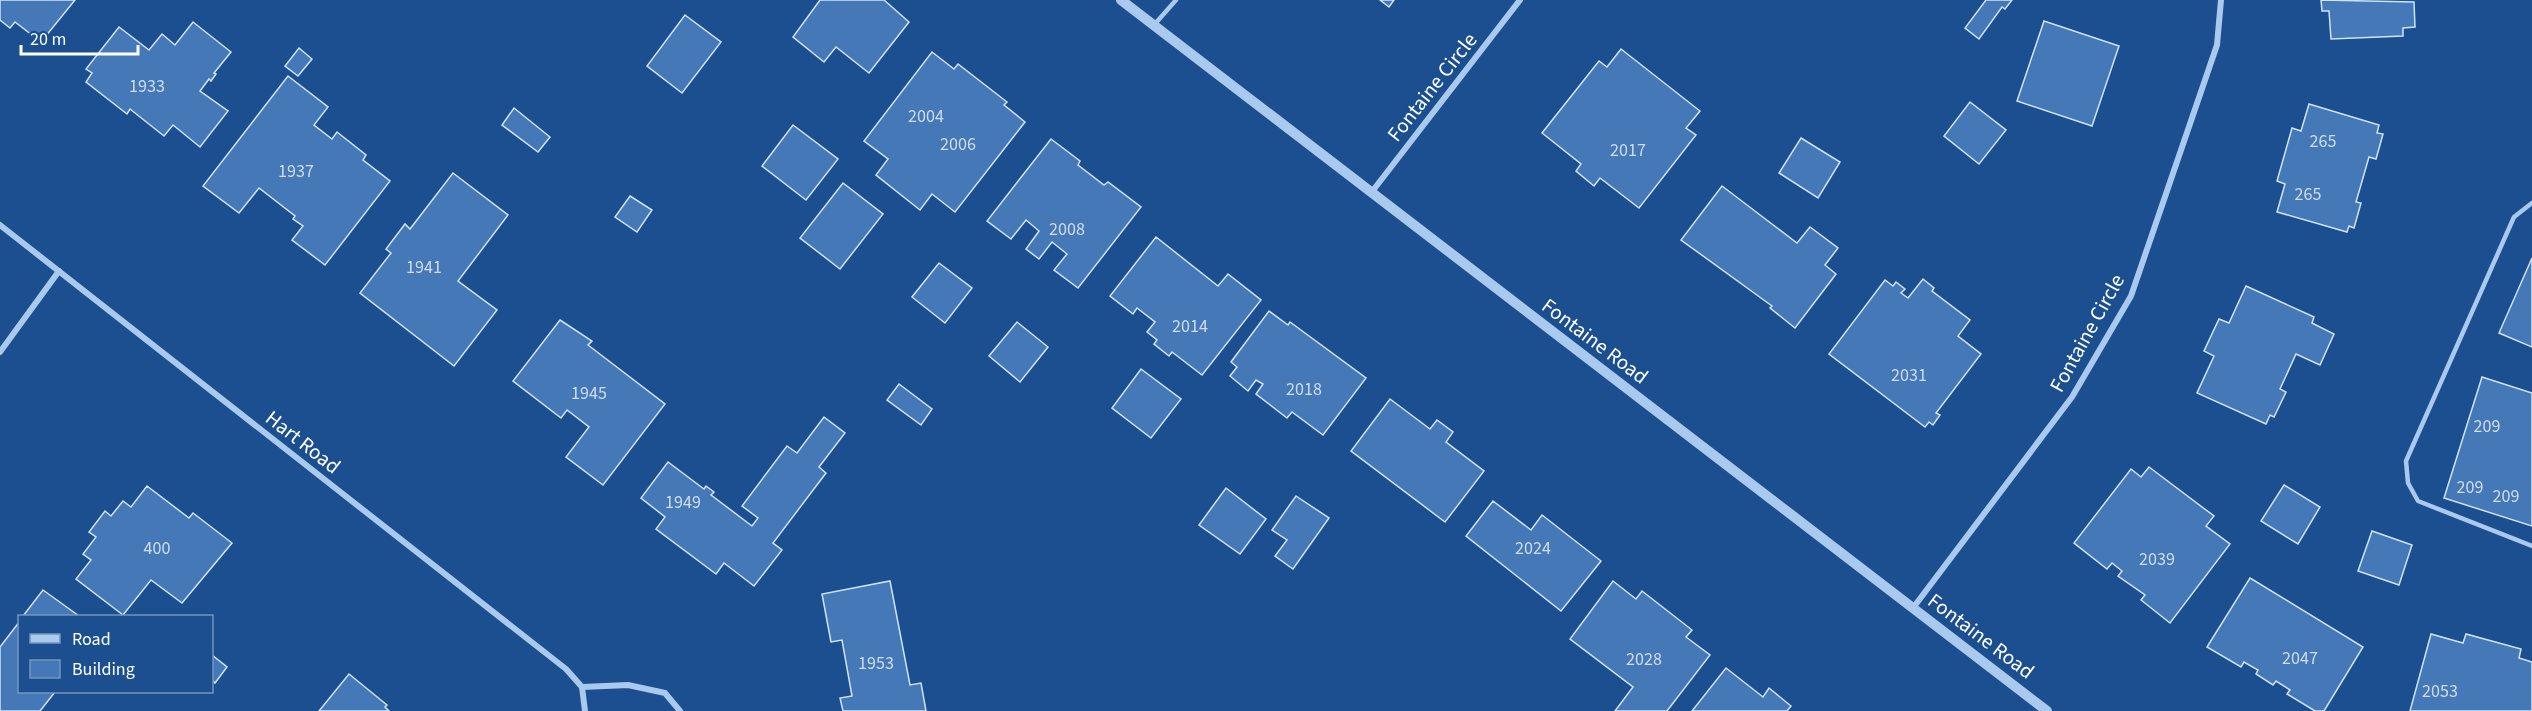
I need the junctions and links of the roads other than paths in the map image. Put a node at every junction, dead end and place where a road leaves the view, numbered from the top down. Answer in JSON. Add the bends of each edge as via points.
{"nodes":[{"id":1,"x":1121,"y":0,"type":"edge"},
{"id":2,"x":1176,"y":0,"type":"edge"},
{"id":3,"x":1520,"y":0,"type":"edge"},
{"id":4,"x":2221,"y":0,"type":"edge"},
{"id":5,"x":1154,"y":26,"type":"junction"},
{"id":6,"x":1371,"y":193,"type":"junction"},
{"id":7,"x":2532,"y":203,"type":"edge"},
{"id":8,"x":0,"y":225,"type":"edge"},
{"id":9,"x":58,"y":271,"type":"junction"},
{"id":10,"x":0,"y":352,"type":"edge"},
{"id":11,"x":2532,"y":546,"type":"edge"},
{"id":12,"x":1912,"y":608,"type":"junction"},
{"id":13,"x":582,"y":687,"type":"junction"},
{"id":14,"x":585,"y":711,"type":"edge"},
{"id":15,"x":680,"y":711,"type":"edge"},
{"id":16,"x":2047,"y":711,"type":"edge"}],
"edges":[{"from":1,"to":5,"type":"street","name":"Fontaine Road"},
{"from":2,"to":5,"type":"lane"},
{"from":3,"to":6,"type":"street","name":"Fontaine Circle"},
{"from":4,"to":12,"type":"street","name":"Fontaine Circle","via":[[2217,45],[2131,296],[2072,397]]},
{"from":5,"to":6,"type":"street","name":"Fontaine Road"},
{"from":6,"to":12,"type":"street","name":"Fontaine Road"},
{"from":7,"to":11,"type":"lane","via":[[2514,217],[2406,461],[2408,483],[2418,501]]},
{"from":8,"to":9,"type":"street","name":"Hart Road"},
{"from":9,"to":10,"type":"street"},
{"from":9,"to":13,"type":"street","name":"Hart Road","via":[[566,669]]},
{"from":12,"to":16,"type":"street","name":"Fontaine Road"},
{"from":13,"to":14,"type":"street"},
{"from":13,"to":15,"type":"street","via":[[627,685],[665,693]]}]}
